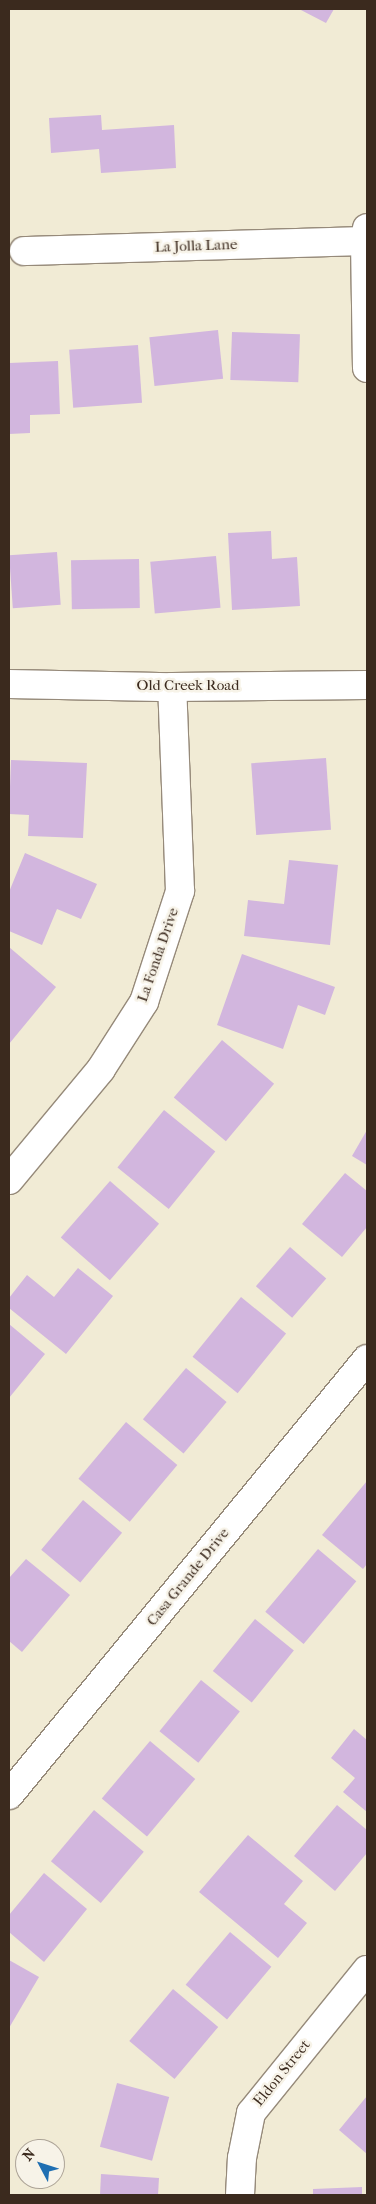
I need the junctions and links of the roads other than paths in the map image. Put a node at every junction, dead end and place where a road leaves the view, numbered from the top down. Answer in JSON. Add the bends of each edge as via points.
{"nodes":[{"id":1,"x":366,"y":237,"type":"edge"},
{"id":2,"x":24,"y":251,"type":"dead end"},
{"id":3,"x":367,"y":368,"type":"edge"},
{"id":4,"x":9,"y":684,"type":"edge"},
{"id":5,"x":367,"y":685,"type":"edge"},
{"id":6,"x":172,"y":687,"type":"junction"},
{"id":7,"x":9,"y":1180,"type":"edge"},
{"id":8,"x":367,"y":1359,"type":"edge"},
{"id":9,"x":9,"y":1795,"type":"edge"},
{"id":10,"x":367,"y":1970,"type":"edge"},
{"id":11,"x":240,"y":2195,"type":"edge"}],
"edges":[{"from":1,"to":2,"type":"street","name":"La Jolla Lane"},
{"from":1,"to":3,"type":"street"},
{"from":4,"to":6,"type":"street","name":"Old Creek Road"},
{"from":5,"to":6,"type":"street","name":"Old Creek Road"},
{"from":6,"to":7,"type":"street","name":"La Fonda Drive","via":[[180,891],[144,1002],[101,1068]]},
{"from":8,"to":9,"type":"street","name":"Casa Grande Drive"},
{"from":10,"to":11,"type":"street","name":"Eldon Street","via":[[251,2113],[242,2158]]}]}
